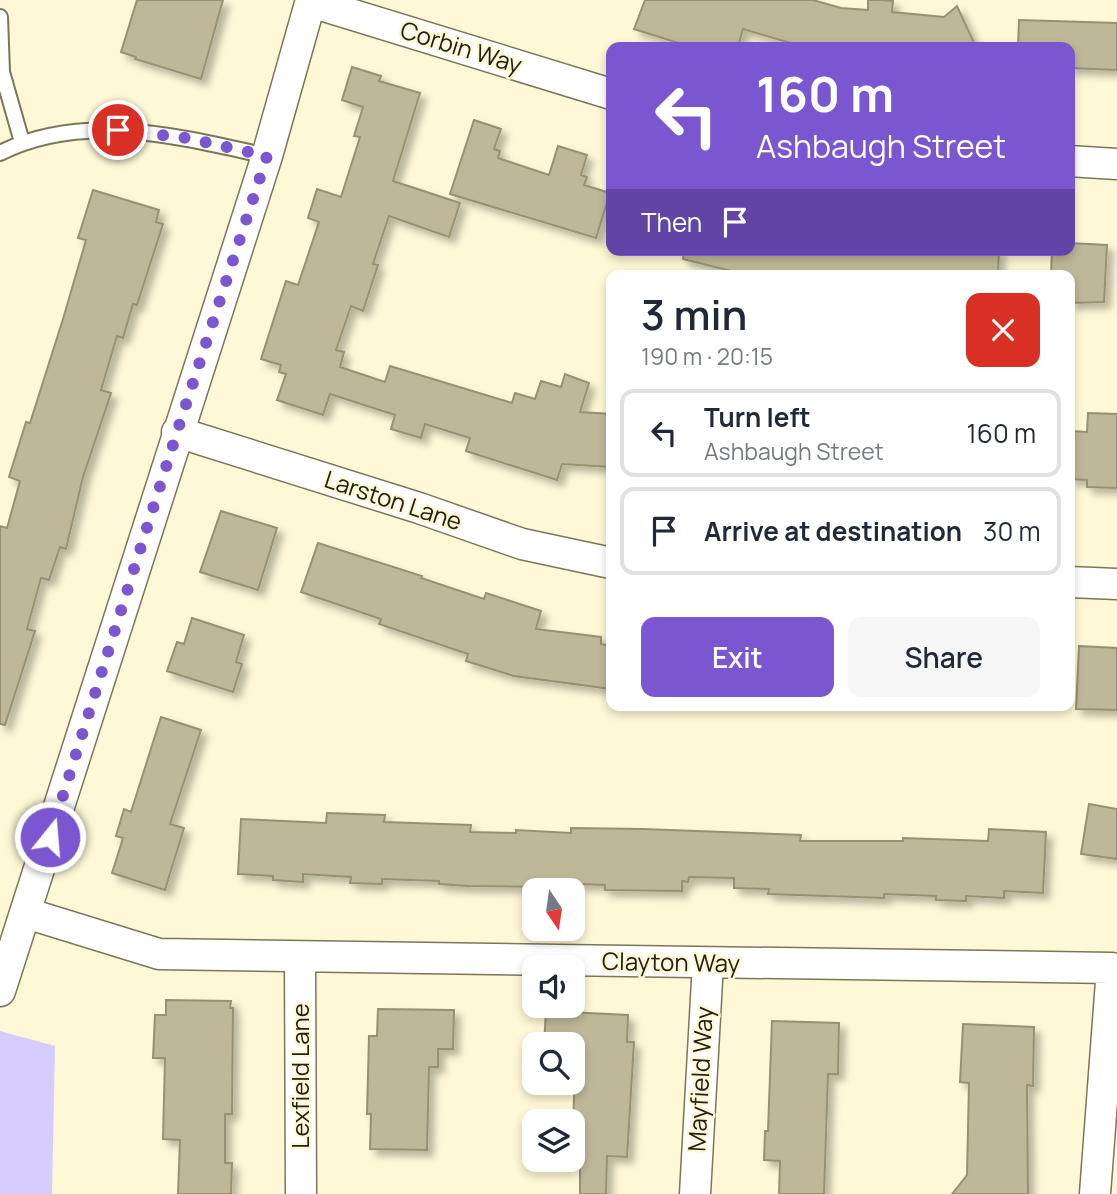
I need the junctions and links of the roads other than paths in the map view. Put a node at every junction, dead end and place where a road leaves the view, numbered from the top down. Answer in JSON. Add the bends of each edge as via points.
{"nodes":[{"id":1,"x":311,"y":1,"type":"edge"},
{"id":2,"x":0,"y":17,"type":"edge"},
{"id":3,"x":606,"y":92,"type":"edge"},
{"id":4,"x":22,"y":142,"type":"junction"},
{"id":5,"x":0,"y":153,"type":"edge"},
{"id":6,"x":267,"y":156,"type":"junction"},
{"id":7,"x":1075,"y":162,"type":"edge"},
{"id":8,"x":1117,"y":164,"type":"edge"},
{"id":9,"x":177,"y":432,"type":"junction"},
{"id":10,"x":606,"y":562,"type":"edge"},
{"id":11,"x":1075,"y":582,"type":"edge"},
{"id":12,"x":1117,"y":583,"type":"edge"},
{"id":13,"x":26,"y":913,"type":"junction"},
{"id":14,"x":300,"y":957,"type":"junction"},
{"id":15,"x":708,"y":963,"type":"junction"},
{"id":16,"x":0,"y":991,"type":"edge"},
{"id":17,"x":301,"y":1194,"type":"edge"},
{"id":18,"x":695,"y":1194,"type":"edge"},
{"id":19,"x":1095,"y":1194,"type":"edge"}],
"edges":[{"from":1,"to":3,"type":"street","name":"Corbin Way"},
{"from":1,"to":6,"type":"street"},
{"from":2,"to":4,"type":"lane","via":[[2,72]]},
{"from":4,"to":5,"type":"lane"},
{"from":4,"to":6,"type":"lane","via":[[118,130],[186,138]]},
{"from":6,"to":9,"type":"street"},
{"from":7,"to":8,"type":"street"},
{"from":9,"to":10,"type":"street","name":"Larston Lane","via":[[522,544]]},
{"from":9,"to":13,"type":"street"},
{"from":11,"to":12,"type":"street"},
{"from":13,"to":14,"type":"street","name":"Clayton Way","via":[[159,954]]},
{"from":13,"to":16,"type":"street"},
{"from":14,"to":15,"type":"street","name":"Clayton Way"},
{"from":14,"to":17,"type":"street","name":"Lexfield Lane"},
{"from":15,"to":18,"type":"street","name":"Mayfield Way"},
{"from":15,"to":19,"type":"street","name":"Clayton Way","via":[[1112,968]]}]}
